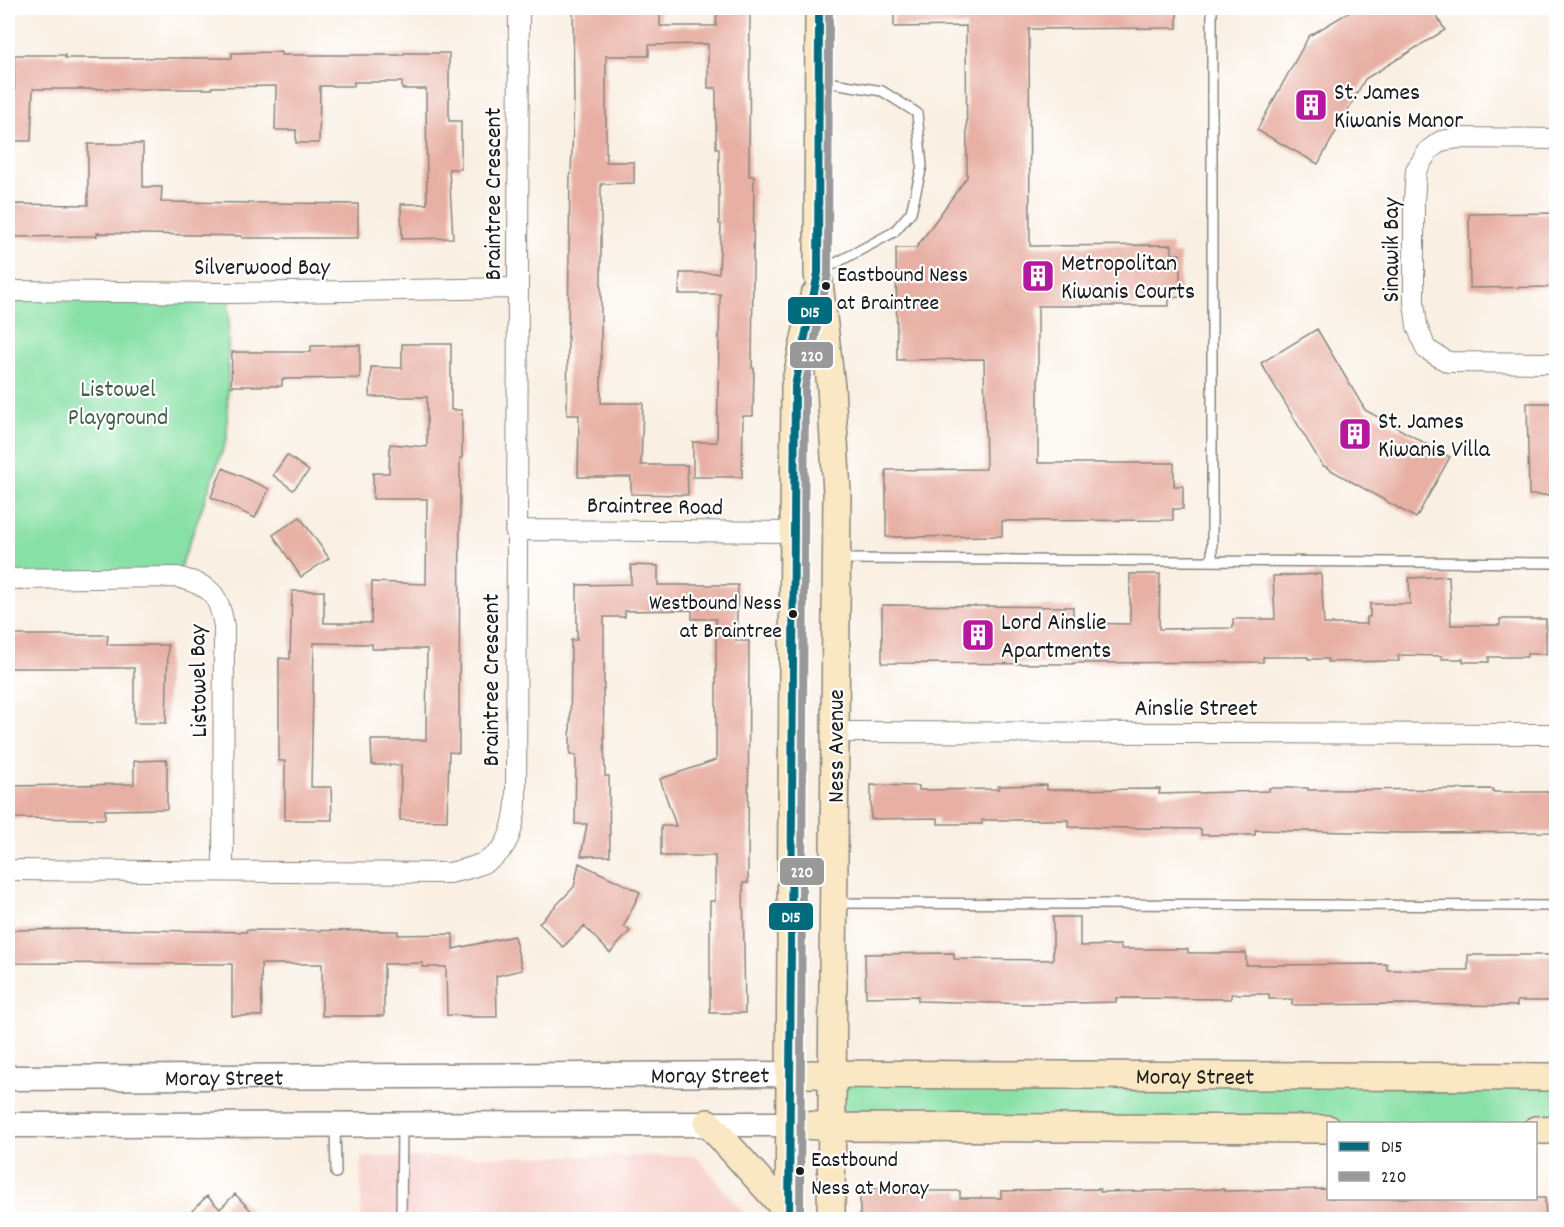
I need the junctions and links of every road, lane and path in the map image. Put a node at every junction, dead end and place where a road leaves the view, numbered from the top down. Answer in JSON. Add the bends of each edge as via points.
{"nodes":[{"id":1,"x":519,"y":8,"type":"edge"},
{"id":2,"x":819,"y":8,"type":"edge"},
{"id":3,"x":1212,"y":8,"type":"edge"},
{"id":4,"x":819,"y":81,"type":"junction"},
{"id":5,"x":1557,"y":139,"type":"edge"},
{"id":6,"x":818,"y":273,"type":"junction"},
{"id":7,"x":517,"y":288,"type":"junction"},
{"id":8,"x":8,"y":291,"type":"edge"},
{"id":9,"x":1557,"y":363,"type":"edge"},
{"id":10,"x":515,"y":530,"type":"junction"},
{"id":11,"x":794,"y":532,"type":"junction"},
{"id":12,"x":837,"y":559,"type":"junction"},
{"id":13,"x":1212,"y":561,"type":"junction"},
{"id":14,"x":1557,"y":563,"type":"edge"},
{"id":15,"x":8,"y":579,"type":"edge"},
{"id":16,"x":835,"y":732,"type":"junction"},
{"id":17,"x":1557,"y":734,"type":"edge"},
{"id":18,"x":8,"y":870,"type":"edge"},
{"id":19,"x":223,"y":871,"type":"junction"},
{"id":20,"x":835,"y":903,"type":"junction"},
{"id":21,"x":1557,"y":906,"type":"edge"},
{"id":22,"x":789,"y":1074,"type":"junction"},
{"id":23,"x":834,"y":1074,"type":"junction"},
{"id":24,"x":1557,"y":1077,"type":"edge"},
{"id":25,"x":8,"y":1078,"type":"edge"},
{"id":26,"x":335,"y":1123,"type":"junction"},
{"id":27,"x":402,"y":1123,"type":"junction"},
{"id":28,"x":708,"y":1123,"type":"junction"},
{"id":29,"x":789,"y":1124,"type":"junction"},
{"id":30,"x":8,"y":1125,"type":"edge"},
{"id":31,"x":833,"y":1127,"type":"junction"},
{"id":32,"x":1327,"y":1129,"type":"edge"},
{"id":33,"x":1537,"y":1130,"type":"edge"},
{"id":34,"x":1557,"y":1130,"type":"edge"},
{"id":35,"x":336,"y":1173,"type":"dead end"},
{"id":36,"x":789,"y":1216,"type":"edge"},
{"id":37,"x":401,"y":1220,"type":"edge"},
{"id":38,"x":831,"y":1220,"type":"edge"}],
"edges":[{"from":1,"to":7,"type":"street","name":"Braintree Crescent"},
{"from":2,"to":4,"type":"main road","name":"Ness Avenue"},
{"from":3,"to":13,"type":"lane"},
{"from":4,"to":6,"type":"main road","name":"Ness Avenue"},
{"from":4,"to":6,"type":"lane","via":[[882,91],[916,113],[922,166],[912,212],[894,232]]},
{"from":5,"to":9,"type":"street","name":"Sinawik Bay","via":[[1458,138],[1441,141],[1429,150],[1416,170],[1414,302],[1426,349],[1448,362]]},
{"from":6,"to":11,"type":"main road","name":"Ness Avenue","via":[[795,386]]},
{"from":6,"to":12,"type":"main road","name":"Ness Avenue","via":[[831,387]]},
{"from":7,"to":8,"type":"street","name":"Silverwood Bay"},
{"from":7,"to":10,"type":"street","name":"Braintree Crescent"},
{"from":10,"to":11,"type":"street","name":"Braintree Road"},
{"from":10,"to":19,"type":"street","name":"Braintree Crescent","via":[[516,803],[511,834],[504,847],[482,865],[449,873]]},
{"from":11,"to":22,"type":"main road","name":"Ness Avenue"},
{"from":12,"to":13,"type":"lane"},
{"from":12,"to":16,"type":"main road","name":"Ness Avenue"},
{"from":13,"to":14,"type":"lane"},
{"from":15,"to":19,"type":"street","name":"Listowel Bay","via":[[177,577],[208,589],[220,603],[224,626]]},
{"from":16,"to":17,"type":"street","name":"Ainslie Street"},
{"from":16,"to":20,"type":"main road","name":"Ness Avenue"},
{"from":18,"to":19,"type":"street","name":"Braintree Crescent"},
{"from":20,"to":21,"type":"lane"},
{"from":20,"to":23,"type":"main road","name":"Ness Avenue"},
{"from":22,"to":23,"type":"main road","name":"Moray Street"},
{"from":22,"to":25,"type":"street","name":"Moray Street"},
{"from":22,"to":29,"type":"main road","name":"Ness Avenue"},
{"from":23,"to":24,"type":"main road","name":"Moray Street"},
{"from":23,"to":31,"type":"main road","name":"Ness Avenue"},
{"from":26,"to":27,"type":"street","name":"Moray Street"},
{"from":26,"to":30,"type":"street","name":"Moray Street"},
{"from":26,"to":35,"type":"lane"},
{"from":27,"to":28,"type":"street","name":"Moray Street"},
{"from":27,"to":37,"type":"lane"},
{"from":28,"to":29,"type":"street","name":"Moray Street"},
{"from":28,"to":36,"type":"main road"},
{"from":29,"to":31,"type":"main road","name":"Moray Street"},
{"from":29,"to":36,"type":"main road","name":"Ness Avenue"},
{"from":31,"to":32,"type":"main road","name":"Moray Street"},
{"from":31,"to":38,"type":"main road","name":"Ness Avenue"},
{"from":33,"to":34,"type":"main road"}]}
